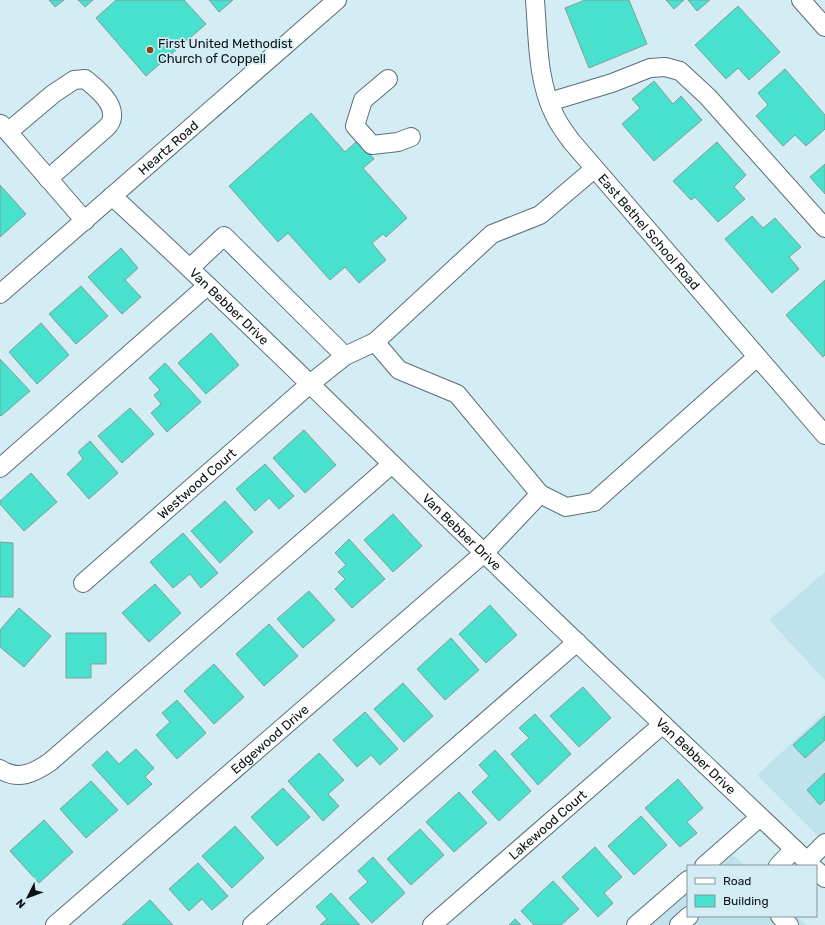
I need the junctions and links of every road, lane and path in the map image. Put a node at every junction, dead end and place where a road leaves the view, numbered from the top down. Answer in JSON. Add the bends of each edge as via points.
{"nodes":[{"id":1,"x":337,"y":0,"type":"edge"},
{"id":2,"x":535,"y":0,"type":"edge"},
{"id":3,"x":801,"y":0,"type":"edge"},
{"id":4,"x":825,"y":27,"type":"edge"},
{"id":5,"x":388,"y":79,"type":"dead end"},
{"id":6,"x":549,"y":102,"type":"junction"},
{"id":7,"x":4,"y":128,"type":"edge"},
{"id":8,"x":411,"y":136,"type":"dead end"},
{"id":9,"x":594,"y":169,"type":"junction"},
{"id":10,"x":48,"y":179,"type":"junction"},
{"id":11,"x":112,"y":196,"type":"junction"},
{"id":12,"x":84,"y":221,"type":"junction"},
{"id":13,"x":825,"y":228,"type":"edge"},
{"id":14,"x":190,"y":268,"type":"junction"},
{"id":15,"x":207,"y":286,"type":"junction"},
{"id":16,"x":0,"y":294,"type":"edge"},
{"id":17,"x":375,"y":342,"type":"junction"},
{"id":18,"x":345,"y":356,"type":"junction"},
{"id":19,"x":757,"y":357,"type":"junction"},
{"id":20,"x":312,"y":383,"type":"junction"},
{"id":21,"x":824,"y":432,"type":"edge"},
{"id":22,"x":392,"y":464,"type":"junction"},
{"id":23,"x":0,"y":468,"type":"edge"},
{"id":24,"x":540,"y":494,"type":"junction"},
{"id":25,"x":484,"y":553,"type":"junction"},
{"id":26,"x":83,"y":583,"type":"dead end"},
{"id":27,"x":577,"y":642,"type":"junction"},
{"id":28,"x":663,"y":724,"type":"junction"},
{"id":29,"x":0,"y":769,"type":"edge"},
{"id":30,"x":760,"y":817,"type":"junction"},
{"id":31,"x":825,"y":843,"type":"edge"},
{"id":32,"x":807,"y":861,"type":"edge"},
{"id":33,"x":705,"y":865,"type":"edge"},
{"id":34,"x":784,"y":865,"type":"edge"},
{"id":35,"x":817,"y":870,"type":"edge"},
{"id":36,"x":825,"y":878,"type":"edge"},
{"id":37,"x":687,"y":881,"type":"edge"},
{"id":38,"x":688,"y":917,"type":"edge"},
{"id":39,"x":781,"y":917,"type":"edge"},
{"id":40,"x":55,"y":925,"type":"edge"},
{"id":41,"x":252,"y":925,"type":"edge"},
{"id":42,"x":432,"y":925,"type":"edge"},
{"id":43,"x":636,"y":925,"type":"edge"},
{"id":44,"x":679,"y":925,"type":"edge"},
{"id":45,"x":789,"y":925,"type":"edge"}],
"edges":[{"from":1,"to":11,"type":"street","name":"Heartz Road"},
{"from":2,"to":6,"type":"street","name":"East Bethel School Road","via":[[538,47]]},
{"from":3,"to":4,"type":"street"},
{"from":5,"to":8,"type":"street","via":[[363,100],[355,126],[372,146],[398,142]]},
{"from":6,"to":9,"type":"street","name":"East Bethel School Road","via":[[554,116]]},
{"from":6,"to":13,"type":"street","via":[[612,83],[650,68],[680,70],[708,97]]},
{"from":7,"to":10,"type":"street"},
{"from":7,"to":10,"type":"street","via":[[74,80],[85,79],[97,89],[112,108],[112,119],[106,128]]},
{"from":9,"to":17,"type":"street","name":"Westwood Court","via":[[540,215],[492,234]]},
{"from":9,"to":19,"type":"street","name":"East Bethel School Road"},
{"from":10,"to":12,"type":"street"},
{"from":11,"to":12,"type":"street","name":"Heartz Road"},
{"from":11,"to":14,"type":"street","name":"Van Bebber Drive"},
{"from":12,"to":16,"type":"street","name":"Heartz Road"},
{"from":14,"to":15,"type":"street","name":"Van Bebber Drive"},
{"from":14,"to":18,"type":"street","via":[[224,236]]},
{"from":15,"to":20,"type":"street","name":"Van Bebber Drive"},
{"from":15,"to":23,"type":"street"},
{"from":17,"to":18,"type":"street","name":"Westwood Court"},
{"from":17,"to":24,"type":"street","via":[[399,370],[457,394]]},
{"from":18,"to":20,"type":"street","name":"Westwood Court"},
{"from":19,"to":21,"type":"street","name":"East Bethel School Road"},
{"from":19,"to":24,"type":"street","via":[[594,502],[566,507]]},
{"from":20,"to":22,"type":"street","name":"Van Bebber Drive"},
{"from":20,"to":26,"type":"street","name":"Westwood Court"},
{"from":22,"to":25,"type":"street","name":"Van Bebber Drive"},
{"from":22,"to":29,"type":"street","via":[[50,762],[34,773],[17,776]]},
{"from":24,"to":25,"type":"street","name":"Edgewood Drive"},
{"from":25,"to":27,"type":"street","name":"Van Bebber Drive"},
{"from":25,"to":40,"type":"street","name":"Edgewood Drive"},
{"from":27,"to":28,"type":"street","name":"Van Bebber Drive"},
{"from":27,"to":41,"type":"street"},
{"from":28,"to":30,"type":"street","name":"Van Bebber Drive"},
{"from":28,"to":42,"type":"street","name":"Lakewood Court"},
{"from":30,"to":32,"type":"street","name":"Van Bebber Drive"},
{"from":30,"to":33,"type":"street"},
{"from":31,"to":32,"type":"street"},
{"from":32,"to":34,"type":"street"},
{"from":35,"to":36,"type":"street","name":"Van Bebber Drive"},
{"from":37,"to":43,"type":"street"},
{"from":38,"to":44,"type":"street"},
{"from":39,"to":45,"type":"street"}]}
